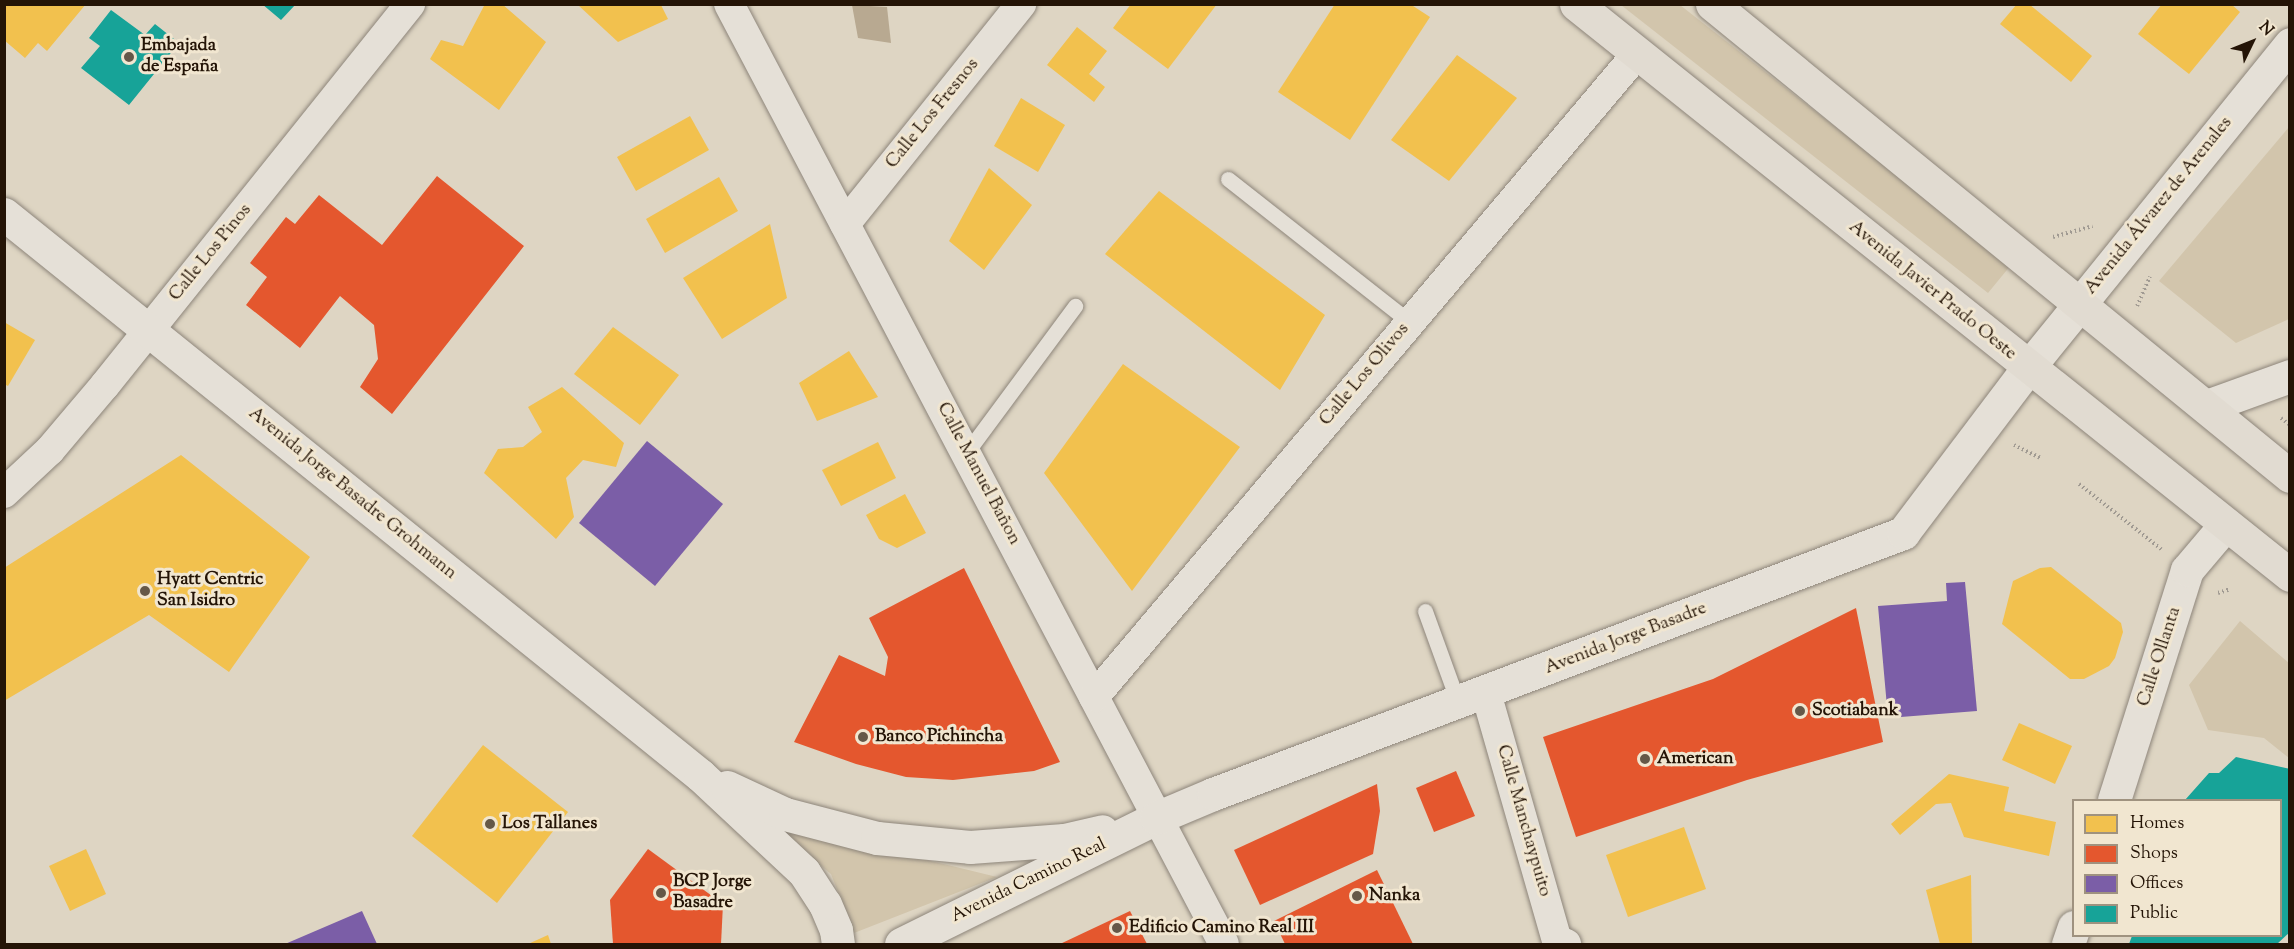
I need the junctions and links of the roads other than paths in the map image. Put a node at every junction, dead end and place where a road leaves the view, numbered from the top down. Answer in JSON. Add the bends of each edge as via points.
{"nodes":[{"id":1,"x":410,"y":4,"type":"edge"},
{"id":2,"x":729,"y":4,"type":"edge"},
{"id":3,"x":1021,"y":4,"type":"edge"},
{"id":4,"x":1576,"y":4,"type":"edge"},
{"id":5,"x":1712,"y":4,"type":"edge"},
{"id":6,"x":2289,"y":44,"type":"edge"},
{"id":7,"x":1637,"y":54,"type":"junction"},
{"id":8,"x":1228,"y":179,"type":"dead end"},
{"id":9,"x":4,"y":214,"type":"edge"},
{"id":10,"x":845,"y":224,"type":"junction"},
{"id":11,"x":2080,"y":303,"type":"junction"},
{"id":12,"x":1075,"y":306,"type":"dead end"},
{"id":13,"x":1410,"y":322,"type":"junction"},
{"id":14,"x":150,"y":330,"type":"junction"},
{"id":15,"x":2028,"y":368,"type":"junction"},
{"id":16,"x":2289,"y":376,"type":"edge"},
{"id":17,"x":2207,"y":406,"type":"junction"},
{"id":18,"x":967,"y":452,"type":"junction"},
{"id":19,"x":2289,"y":476,"type":"edge"},
{"id":20,"x":4,"y":493,"type":"edge"},
{"id":21,"x":2226,"y":524,"type":"junction"},
{"id":22,"x":2289,"y":575,"type":"edge"},
{"id":23,"x":1425,"y":611,"type":"dead end"},
{"id":24,"x":1094,"y":697,"type":"junction"},
{"id":25,"x":1472,"y":697,"type":"junction"},
{"id":26,"x":700,"y":775,"type":"junction"},
{"id":27,"x":2115,"y":799,"type":"edge"},
{"id":28,"x":1156,"y":818,"type":"junction"},
{"id":29,"x":1556,"y":943,"type":"edge"},
{"id":30,"x":838,"y":945,"type":"edge"},
{"id":31,"x":901,"y":945,"type":"edge"},
{"id":32,"x":1224,"y":945,"type":"edge"}],
"edges":[{"from":1,"to":14,"type":"street","name":"Calle Los Pinos"},
{"from":2,"to":10,"type":"street","name":"Calle Manuel Bañon"},
{"from":3,"to":10,"type":"street","name":"Calle Los Fresnos"},
{"from":4,"to":7,"type":"main road","name":"Avenida Javier Prado Oeste"},
{"from":5,"to":11,"type":"main road"},
{"from":6,"to":11,"type":"street","name":"Avenida Álvarez de Arenales"},
{"from":7,"to":13,"type":"street","name":"Calle Los Olivos"},
{"from":7,"to":15,"type":"main road","name":"Avenida Javier Prado Oeste"},
{"from":8,"to":13,"type":"lane"},
{"from":9,"to":14,"type":"street","name":"Avenida Jorge Basadre Grohmann"},
{"from":10,"to":18,"type":"street","name":"Calle Manuel Bañon"},
{"from":11,"to":15,"type":"street","name":"Avenida Álvarez de Arenales"},
{"from":11,"to":17,"type":"main road"},
{"from":12,"to":18,"type":"lane"},
{"from":13,"to":24,"type":"street","name":"Calle Los Olivos"},
{"from":14,"to":20,"type":"street","name":"Calle Los Pinos","via":[[50,450]]},
{"from":14,"to":26,"type":"street","name":"Avenida Jorge Basadre Grohmann"},
{"from":15,"to":21,"type":"main road","name":"Avenida Javier Prado Oeste"},
{"from":15,"to":25,"type":"street","name":"Avenida Jorge Basadre","via":[[1903,533]]},
{"from":16,"to":17,"type":"street"},
{"from":17,"to":19,"type":"main road"},
{"from":18,"to":24,"type":"street","name":"Calle Manuel Bañon"},
{"from":21,"to":22,"type":"main road","name":"Avenida Javier Prado Oeste"},
{"from":21,"to":27,"type":"street","name":"Calle Ollanta","via":[[2187,570]]},
{"from":23,"to":25,"type":"lane"},
{"from":24,"to":28,"type":"street","name":"Calle Manuel Bañon"},
{"from":25,"to":28,"type":"street","name":"Avenida Jorge Basadre"},
{"from":25,"to":29,"type":"street","name":"Calle Manchaypuito"},
{"from":26,"to":28,"type":"street","name":"Avenida Jorge Basadre Grohmann","via":[[786,814],[877,838],[959,846],[1064,840]]},
{"from":26,"to":30,"type":"street","name":"Avenida Jorge Basadre Grohmann","via":[[804,872],[825,904]]},
{"from":28,"to":31,"type":"street","name":"Avenida Camino Real"},
{"from":28,"to":32,"type":"street","name":"Calle Manuel Bañon"}]}
